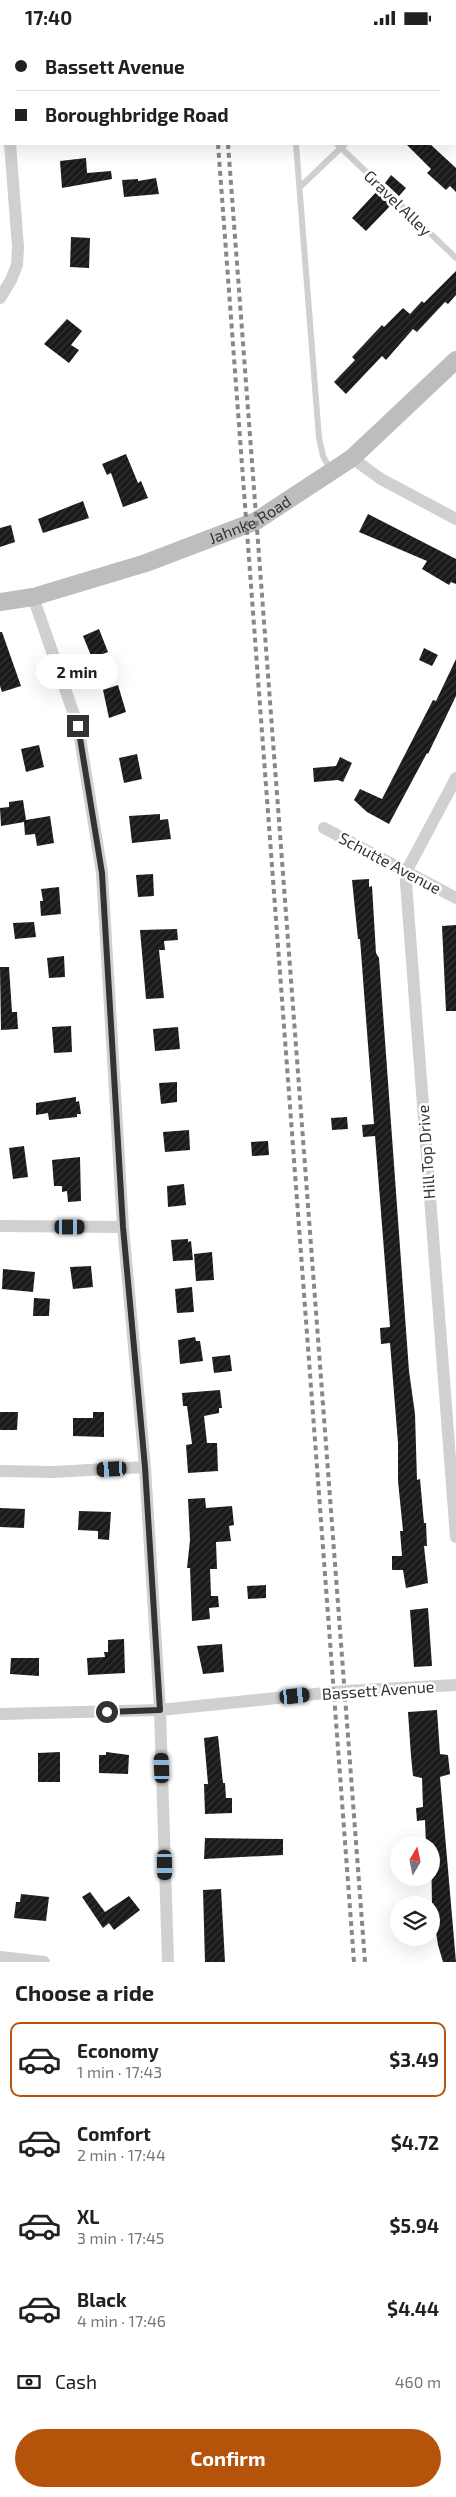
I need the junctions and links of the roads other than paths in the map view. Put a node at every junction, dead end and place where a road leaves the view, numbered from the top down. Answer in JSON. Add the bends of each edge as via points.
{"nodes":[{"id":1,"x":10,"y":145,"type":"edge"},
{"id":2,"x":296,"y":145,"type":"edge"},
{"id":3,"x":341,"y":145,"type":"edge"},
{"id":4,"x":300,"y":187,"type":"junction"},
{"id":5,"x":456,"y":258,"type":"edge"},
{"id":6,"x":1,"y":296,"type":"edge"},
{"id":7,"x":456,"y":360,"type":"edge"},
{"id":8,"x":352,"y":457,"type":"junction"},
{"id":9,"x":332,"y":472,"type":"junction"},
{"id":10,"x":456,"y":519,"type":"edge"},
{"id":11,"x":33,"y":597,"type":"junction"},
{"id":12,"x":0,"y":602,"type":"edge"},
{"id":13,"x":456,"y":778,"type":"edge"},
{"id":14,"x":324,"y":829,"type":"dead end"},
{"id":15,"x":406,"y":872,"type":"junction"},
{"id":16,"x":456,"y":898,"type":"edge"},
{"id":17,"x":0,"y":1226,"type":"edge"},
{"id":18,"x":123,"y":1227,"type":"junction"},
{"id":19,"x":451,"y":1413,"type":"edge"},
{"id":20,"x":145,"y":1467,"type":"junction"},
{"id":21,"x":0,"y":1471,"type":"edge"},
{"id":22,"x":456,"y":1537,"type":"edge"},
{"id":23,"x":456,"y":1685,"type":"edge"},
{"id":24,"x":160,"y":1710,"type":"junction"},
{"id":25,"x":0,"y":1714,"type":"edge"},
{"id":26,"x":0,"y":1957,"type":"edge"},
{"id":27,"x":44,"y":1962,"type":"edge"},
{"id":28,"x":168,"y":1962,"type":"edge"}],
"edges":[{"from":1,"to":6,"type":"street","via":[[17,265]]},
{"from":2,"to":4,"type":"lane"},
{"from":3,"to":4,"type":"lane","name":"Gravel Alley"},
{"from":3,"to":5,"type":"lane","name":"Gravel Alley"},
{"from":4,"to":9,"type":"lane","via":[[319,438],[323,456]]},
{"from":7,"to":8,"type":"main road","name":"Jahnke Road"},
{"from":8,"to":9,"type":"main road","name":"Jahnke Road"},
{"from":8,"to":10,"type":"street","via":[[381,479]]},
{"from":9,"to":11,"type":"main road","name":"Jahnke Road","via":[[256,521],[146,563]]},
{"from":11,"to":12,"type":"main road","name":"Jahnke Road"},
{"from":11,"to":18,"type":"street","via":[[78,726],[102,873]]},
{"from":13,"to":15,"type":"street"},
{"from":14,"to":15,"type":"street","name":"Schutte Avenue"},
{"from":15,"to":16,"type":"street","name":"Schutte Avenue"},
{"from":15,"to":19,"type":"street","name":"Hill Top Drive"},
{"from":17,"to":18,"type":"street"},
{"from":18,"to":20,"type":"street"},
{"from":19,"to":22,"type":"street","name":"Hill Top Drive"},
{"from":20,"to":21,"type":"street"},
{"from":20,"to":24,"type":"street"},
{"from":23,"to":24,"type":"street","name":"Bassett Avenue","via":[[345,1691]]},
{"from":24,"to":25,"type":"street","name":"Bassett Avenue"},
{"from":24,"to":28,"type":"street"},
{"from":26,"to":27,"type":"street"}]}
